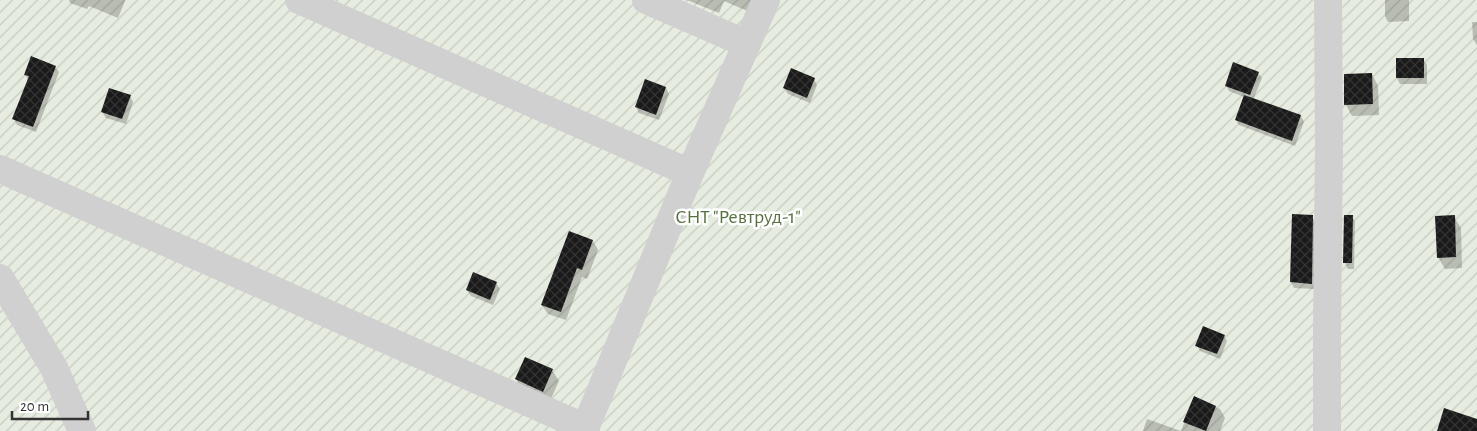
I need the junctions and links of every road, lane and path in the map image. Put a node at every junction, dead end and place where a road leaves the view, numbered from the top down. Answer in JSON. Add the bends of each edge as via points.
{"nodes":[{"id":1,"x":299,"y":0,"type":"edge"},
{"id":2,"x":646,"y":0,"type":"edge"},
{"id":3,"x":766,"y":0,"type":"edge"},
{"id":4,"x":1328,"y":0,"type":"edge"},
{"id":5,"x":747,"y":44,"type":"junction"},
{"id":6,"x":0,"y":169,"type":"edge"},
{"id":7,"x":690,"y":173,"type":"junction"},
{"id":8,"x":0,"y":278,"type":"edge"},
{"id":9,"x":585,"y":429,"type":"edge"},
{"id":10,"x":82,"y":431,"type":"edge"},
{"id":11,"x":1328,"y":431,"type":"edge"}],
"edges":[{"from":1,"to":7,"type":"street"},
{"from":2,"to":5,"type":"street"},
{"from":3,"to":5,"type":"street"},
{"from":4,"to":11,"type":"street"},
{"from":5,"to":7,"type":"street"},
{"from":6,"to":9,"type":"street"},
{"from":7,"to":9,"type":"street"},
{"from":8,"to":10,"type":"street","via":[[54,368]]}]}
